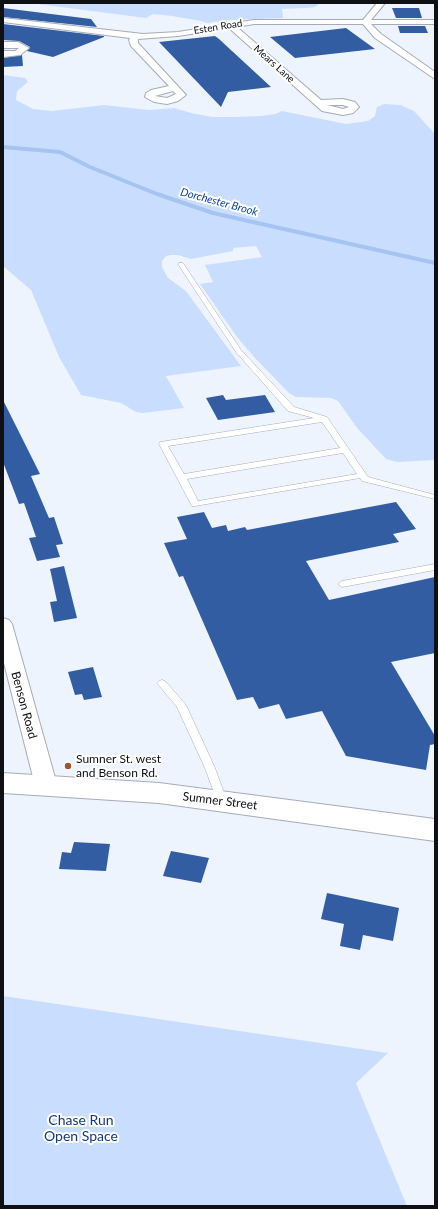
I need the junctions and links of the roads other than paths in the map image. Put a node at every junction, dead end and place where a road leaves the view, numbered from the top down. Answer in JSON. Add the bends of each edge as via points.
{"nodes":[{"id":1,"x":381,"y":3,"type":"edge"},
{"id":2,"x":3,"y":20,"type":"edge"},
{"id":3,"x":366,"y":22,"type":"junction"},
{"id":4,"x":435,"y":22,"type":"edge"},
{"id":5,"x":230,"y":25,"type":"junction"},
{"id":6,"x":50,"y":26,"type":"junction"},
{"id":7,"x":37,"y":34,"type":"dead end"},
{"id":8,"x":135,"y":37,"type":"junction"},
{"id":9,"x":3,"y":45,"type":"edge"},
{"id":10,"x":3,"y":54,"type":"edge"},
{"id":11,"x":433,"y":73,"type":"edge"},
{"id":12,"x":175,"y":88,"type":"dead end"},
{"id":13,"x":318,"y":103,"type":"dead end"},
{"id":14,"x":181,"y":264,"type":"dead end"},
{"id":15,"x":324,"y":419,"type":"junction"},
{"id":16,"x":345,"y":450,"type":"junction"},
{"id":17,"x":363,"y":475,"type":"junction"},
{"id":18,"x":182,"y":478,"type":"junction"},
{"id":19,"x":434,"y":498,"type":"edge"},
{"id":20,"x":435,"y":567,"type":"edge"},
{"id":21,"x":342,"y":584,"type":"dead end"},
{"id":22,"x":3,"y":624,"type":"edge"},
{"id":23,"x":162,"y":683,"type":"dead end"},
{"id":24,"x":3,"y":783,"type":"edge"},
{"id":25,"x":46,"y":785,"type":"junction"},
{"id":26,"x":222,"y":801,"type":"junction"},
{"id":27,"x":435,"y":830,"type":"edge"}],
"edges":[{"from":1,"to":3,"type":"street"},
{"from":2,"to":6,"type":"street","name":"Esten Road"},
{"from":3,"to":4,"type":"street","name":"Esten Road"},
{"from":3,"to":5,"type":"street","name":"Esten Road","via":[[264,21]]},
{"from":3,"to":11,"type":"street","via":[[375,33]]},
{"from":5,"to":8,"type":"street","name":"Esten Road","via":[[168,35]]},
{"from":5,"to":13,"type":"street","name":"Mears Lane"},
{"from":6,"to":7,"type":"street"},
{"from":6,"to":8,"type":"street","name":"Esten Road"},
{"from":8,"to":12,"type":"street","via":[[134,44]]},
{"from":9,"to":10,"type":"street","via":[[21,43],[25,49],[17,53]]},
{"from":14,"to":15,"type":"lane","via":[[238,351],[285,403],[291,408]]},
{"from":15,"to":16,"type":"lane"},
{"from":15,"to":18,"type":"lane","via":[[163,444]]},
{"from":16,"to":17,"type":"lane"},
{"from":16,"to":18,"type":"lane"},
{"from":17,"to":18,"type":"lane","via":[[195,504]]},
{"from":17,"to":19,"type":"lane","via":[[365,479]]},
{"from":20,"to":21,"type":"lane"},
{"from":22,"to":25,"type":"street","name":"Benson Road"},
{"from":23,"to":26,"type":"lane","via":[[181,706],[210,768]]},
{"from":24,"to":25,"type":"main road","name":"Sumner Street"},
{"from":25,"to":26,"type":"main road","name":"Sumner Street","via":[[159,793]]},
{"from":26,"to":27,"type":"main road","name":"Sumner Street"}]}
